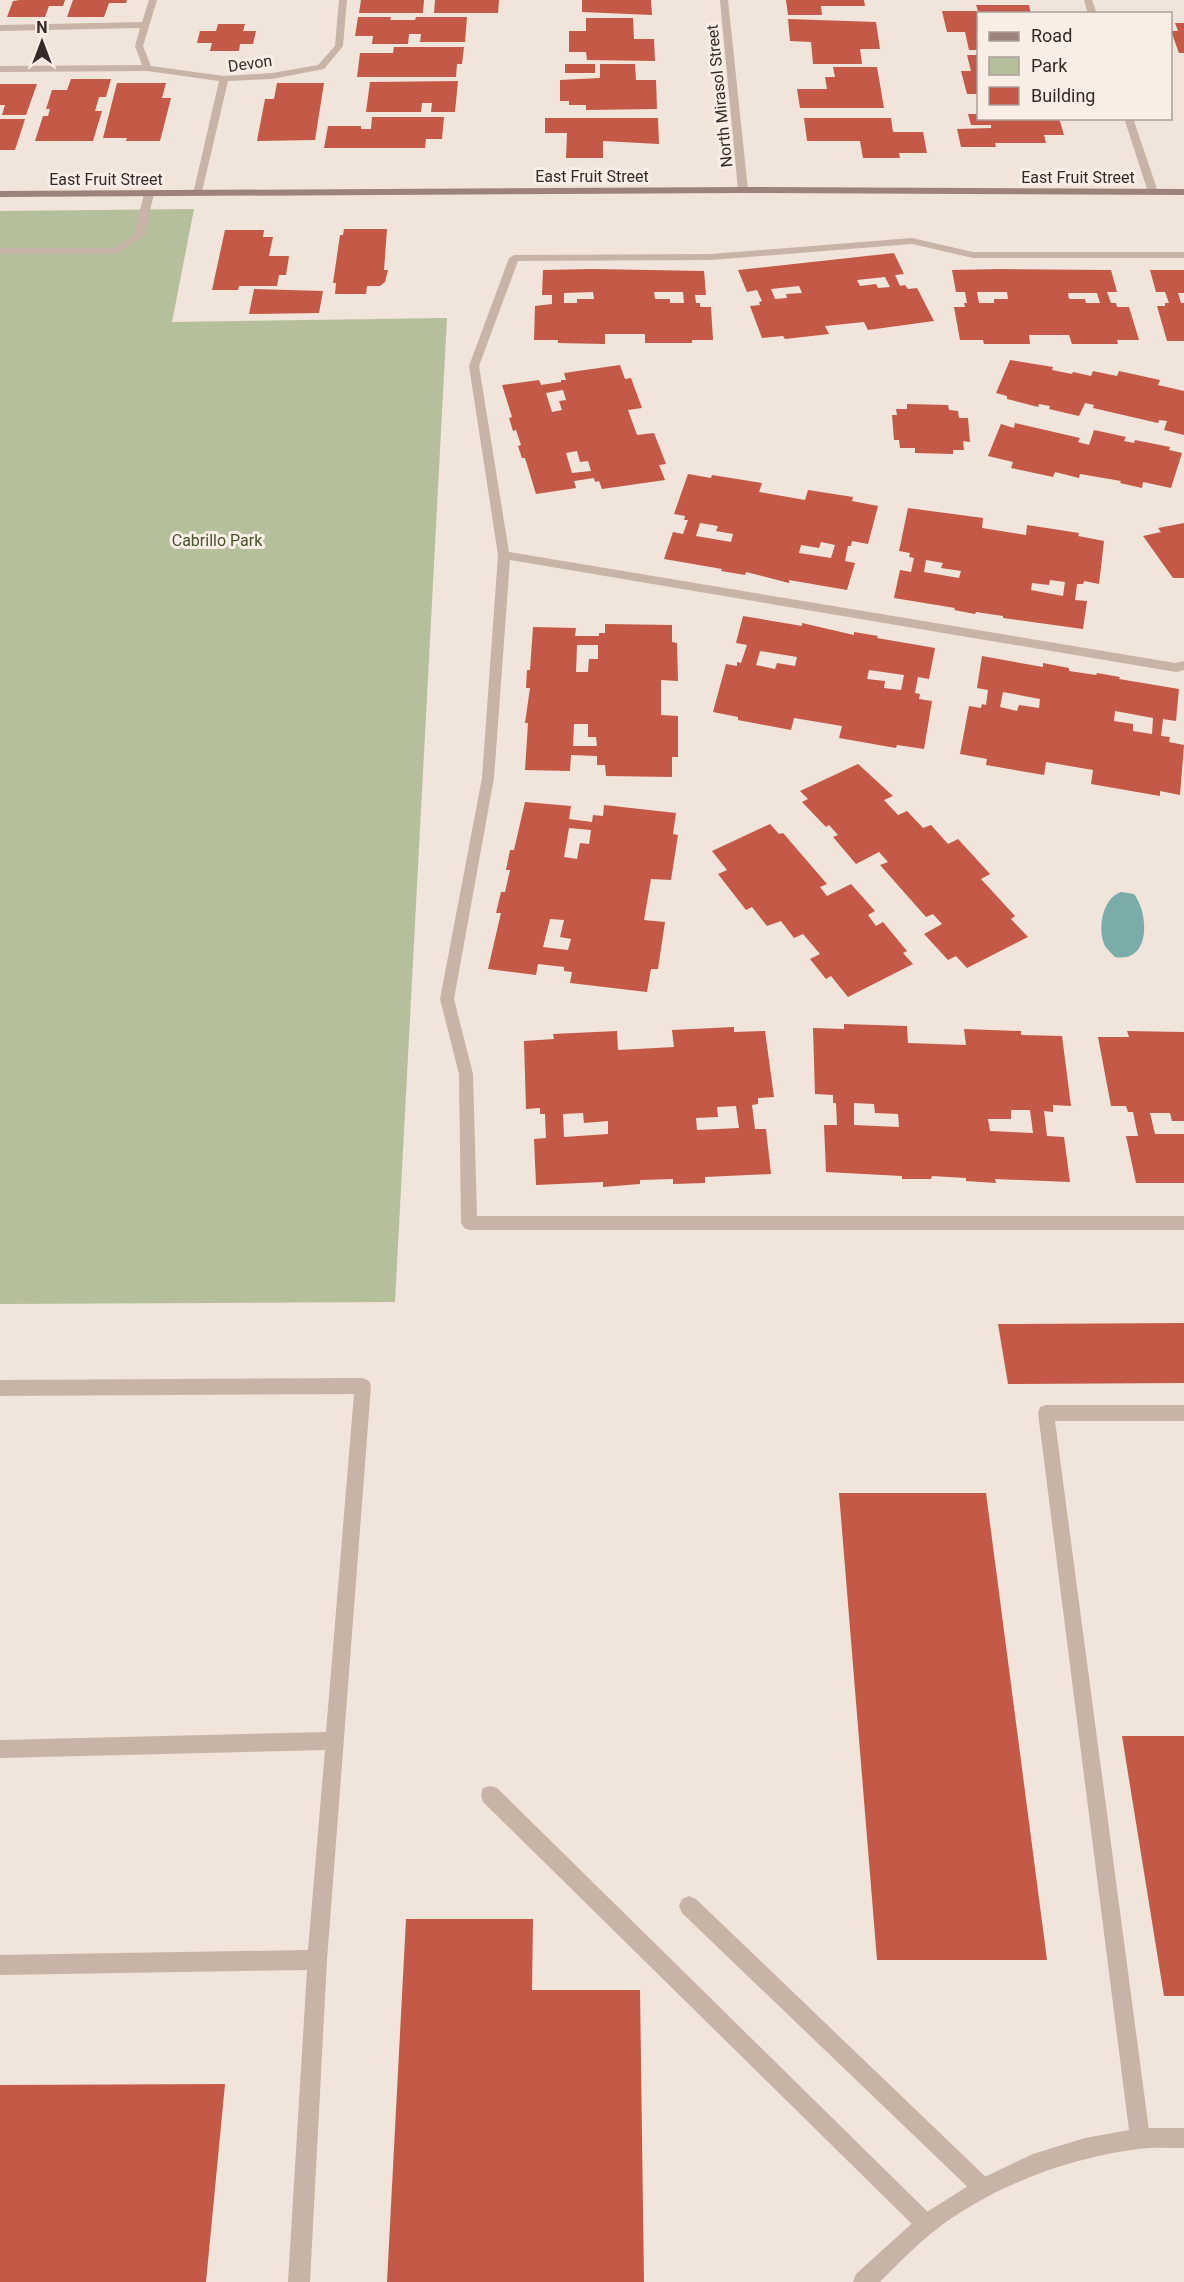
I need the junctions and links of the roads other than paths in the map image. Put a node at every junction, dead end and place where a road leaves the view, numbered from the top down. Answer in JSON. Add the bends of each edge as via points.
{"nodes":[{"id":1,"x":153,"y":0,"type":"edge"},
{"id":2,"x":343,"y":0,"type":"edge"},
{"id":3,"x":724,"y":0,"type":"edge"},
{"id":4,"x":146,"y":25,"type":"junction"},
{"id":5,"x":0,"y":28,"type":"edge"},
{"id":6,"x":147,"y":68,"type":"junction"},
{"id":7,"x":0,"y":69,"type":"edge"},
{"id":8,"x":224,"y":79,"type":"junction"},
{"id":9,"x":1129,"y":120,"type":"edge"},
{"id":10,"x":743,"y":190,"type":"junction"},
{"id":11,"x":1153,"y":192,"type":"junction"},
{"id":12,"x":1184,"y":192,"type":"edge"},
{"id":13,"x":0,"y":194,"type":"edge"},
{"id":14,"x":149,"y":194,"type":"junction"},
{"id":15,"x":198,"y":194,"type":"junction"},
{"id":16,"x":0,"y":251,"type":"edge"},
{"id":17,"x":1184,"y":255,"type":"edge"},
{"id":18,"x":504,"y":555,"type":"junction"},
{"id":19,"x":1184,"y":666,"type":"edge"},
{"id":20,"x":1184,"y":1223,"type":"edge"},
{"id":21,"x":0,"y":1388,"type":"edge"},
{"id":22,"x":1184,"y":1413,"type":"edge"},
{"id":23,"x":335,"y":1741,"type":"junction"},
{"id":24,"x":0,"y":1749,"type":"edge"},
{"id":25,"x":490,"y":1795,"type":"dead end"},
{"id":26,"x":689,"y":1906,"type":"dead end"},
{"id":27,"x":317,"y":1960,"type":"junction"},
{"id":28,"x":0,"y":1965,"type":"edge"},
{"id":29,"x":1140,"y":2138,"type":"junction"},
{"id":30,"x":1184,"y":2138,"type":"edge"},
{"id":31,"x":983,"y":2188,"type":"junction"},
{"id":32,"x":926,"y":2224,"type":"junction"},
{"id":33,"x":299,"y":2282,"type":"edge"},
{"id":34,"x":864,"y":2282,"type":"edge"}],
"edges":[{"from":1,"to":4,"type":"street"},
{"from":2,"to":8,"type":"street","name":"Devon","via":[[339,46],[321,68]]},
{"from":3,"to":10,"type":"street","name":"North Mirasol Street"},
{"from":4,"to":5,"type":"street"},
{"from":4,"to":6,"type":"street","via":[[140,46]]},
{"from":6,"to":7,"type":"street"},
{"from":6,"to":8,"type":"street"},
{"from":8,"to":15,"type":"street","name":"Devon"},
{"from":9,"to":11,"type":"street"},
{"from":10,"to":11,"type":"street","name":"East Fruit Street"},
{"from":10,"to":15,"type":"street","name":"East Fruit Street"},
{"from":11,"to":12,"type":"street","name":"East Fruit Street"},
{"from":13,"to":14,"type":"street","name":"East Fruit Street"},
{"from":14,"to":15,"type":"street","name":"East Fruit Street"},
{"from":14,"to":16,"type":"street","via":[[139,236],[116,251]]},
{"from":17,"to":18,"type":"street","via":[[973,255],[912,241],[711,257],[514,258],[474,366]]},
{"from":18,"to":19,"type":"street","via":[[1176,668]]},
{"from":18,"to":20,"type":"street","via":[[488,778],[447,999],[466,1074],[469,1223]]},
{"from":21,"to":23,"type":"street","via":[[363,1386]]},
{"from":22,"to":29,"type":"street","via":[[1046,1413]]},
{"from":23,"to":24,"type":"street"},
{"from":23,"to":27,"type":"street"},
{"from":25,"to":32,"type":"street"},
{"from":26,"to":31,"type":"street"},
{"from":27,"to":28,"type":"street"},
{"from":27,"to":33,"type":"street"},
{"from":29,"to":30,"type":"street"},
{"from":29,"to":31,"type":"street","via":[[1085,2148],[1033,2164]]},
{"from":31,"to":32,"type":"street"},
{"from":32,"to":34,"type":"street"}]}
